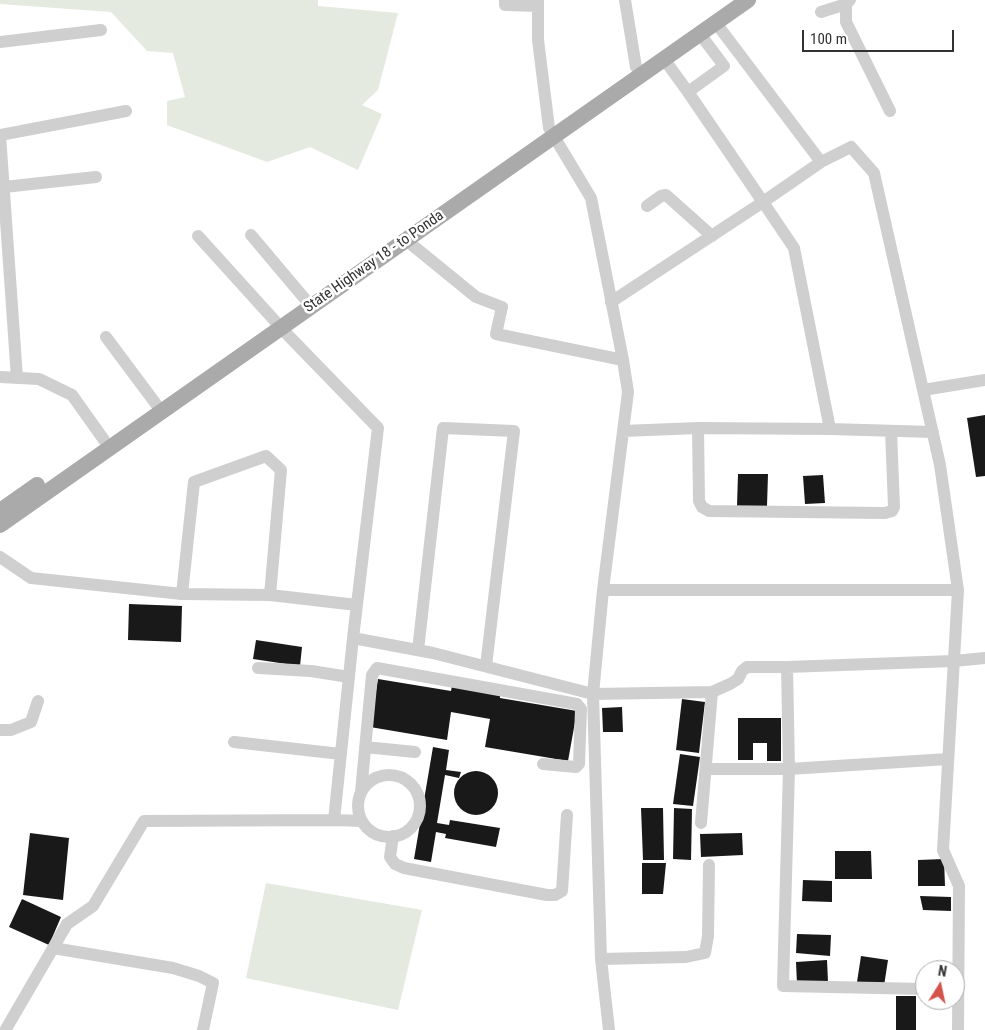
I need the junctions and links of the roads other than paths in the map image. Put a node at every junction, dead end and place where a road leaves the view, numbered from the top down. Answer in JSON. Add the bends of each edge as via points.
{"nodes":[{"id":1,"x":505,"y":0,"type":"edge"},
{"id":2,"x":625,"y":0,"type":"edge"},
{"id":3,"x":733,"y":0,"type":"edge"},
{"id":4,"x":748,"y":0,"type":"edge"},
{"id":5,"x":848,"y":2,"type":"edge"},
{"id":6,"x":538,"y":3,"type":"edge"},
{"id":7,"x":820,"y":12,"type":"dead end"},
{"id":8,"x":716,"y":22,"type":"junction"},
{"id":9,"x":102,"y":30,"type":"dead end"},
{"id":10,"x":700,"y":34,"type":"junction"},
{"id":11,"x":0,"y":42,"type":"edge"},
{"id":12,"x":664,"y":59,"type":"junction"},
{"id":13,"x":636,"y":67,"type":"junction"},
{"id":14,"x":688,"y":92,"type":"junction"},
{"id":15,"x":126,"y":111,"type":"dead end"},
{"id":16,"x":890,"y":111,"type":"dead end"},
{"id":17,"x":551,"y":132,"type":"junction"},
{"id":18,"x":0,"y":135,"type":"edge"},
{"id":19,"x":821,"y":162,"type":"junction"},
{"id":20,"x":96,"y":178,"type":"dead end"},
{"id":21,"x":4,"y":187,"type":"junction"},
{"id":22,"x":763,"y":202,"type":"junction"},
{"id":23,"x":646,"y":206,"type":"dead end"},
{"id":24,"x":251,"y":234,"type":"dead end"},
{"id":25,"x":198,"y":236,"type":"dead end"},
{"id":26,"x":712,"y":236,"type":"junction"},
{"id":27,"x":406,"y":240,"type":"junction"},
{"id":28,"x":305,"y":300,"type":"junction"},
{"id":29,"x":611,"y":302,"type":"junction"},
{"id":30,"x":278,"y":324,"type":"junction"},
{"id":31,"x":106,"y":337,"type":"dead end"},
{"id":32,"x":623,"y":360,"type":"junction"},
{"id":33,"x":0,"y":377,"type":"edge"},
{"id":34,"x":17,"y":378,"type":"junction"},
{"id":35,"x":985,"y":380,"type":"edge"},
{"id":36,"x":923,"y":390,"type":"junction"},
{"id":37,"x":156,"y":404,"type":"junction"},
{"id":38,"x":698,"y":428,"type":"junction"},
{"id":39,"x":830,"y":429,"type":"junction"},
{"id":40,"x":623,"y":431,"type":"junction"},
{"id":41,"x":891,"y":431,"type":"junction"},
{"id":42,"x":932,"y":432,"type":"junction"},
{"id":43,"x":104,"y":440,"type":"junction"},
{"id":44,"x":0,"y":511,"type":"edge"},
{"id":45,"x":0,"y":525,"type":"edge"},
{"id":46,"x":0,"y":557,"type":"edge"},
{"id":47,"x":603,"y":590,"type":"junction"},
{"id":48,"x":958,"y":590,"type":"junction"},
{"id":49,"x":182,"y":594,"type":"junction"},
{"id":50,"x":270,"y":596,"type":"junction"},
{"id":51,"x":357,"y":605,"type":"junction"},
{"id":52,"x":353,"y":638,"type":"junction"},
{"id":53,"x":418,"y":650,"type":"junction"},
{"id":54,"x":985,"y":658,"type":"edge"},
{"id":55,"x":954,"y":661,"type":"junction"},
{"id":56,"x":486,"y":666,"type":"junction"},
{"id":57,"x":787,"y":667,"type":"junction"},
{"id":58,"x":258,"y":668,"type":"dead end"},
{"id":59,"x":349,"y":677,"type":"junction"},
{"id":60,"x":712,"y":692,"type":"junction"},
{"id":61,"x":593,"y":694,"type":"junction"},
{"id":62,"x":38,"y":701,"type":"dead end"},
{"id":63,"x":0,"y":730,"type":"edge"},
{"id":64,"x":234,"y":742,"type":"dead end"},
{"id":65,"x":365,"y":747,"type":"junction"},
{"id":66,"x":415,"y":752,"type":"dead end"},
{"id":67,"x":341,"y":754,"type":"junction"},
{"id":68,"x":948,"y":760,"type":"junction"},
{"id":69,"x":543,"y":764,"type":"dead end"},
{"id":70,"x":706,"y":769,"type":"junction"},
{"id":71,"x":789,"y":769,"type":"junction"},
{"id":72,"x":361,"y":792,"type":"junction"},
{"id":73,"x":567,"y":815,"type":"dead end"},
{"id":74,"x":334,"y":820,"type":"junction"},
{"id":75,"x":362,"y":821,"type":"junction"},
{"id":76,"x":701,"y":823,"type":"dead end"},
{"id":77,"x":393,"y":836,"type":"junction"},
{"id":78,"x":709,"y":865,"type":"dead end"},
{"id":79,"x":53,"y":948,"type":"junction"},
{"id":80,"x":601,"y":959,"type":"junction"},
{"id":81,"x":958,"y":960,"type":"edge"},
{"id":82,"x":915,"y":989,"type":"edge"},
{"id":83,"x":958,"y":1010,"type":"edge"},
{"id":84,"x":0,"y":1028,"type":"edge"},
{"id":85,"x":7,"y":1030,"type":"edge"},
{"id":86,"x":203,"y":1030,"type":"edge"},
{"id":87,"x":609,"y":1030,"type":"edge"},
{"id":88,"x":958,"y":1030,"type":"edge"}],
"edges":[{"from":1,"to":6,"type":"street","via":[[505,5]]},
{"from":2,"to":13,"type":"street"},
{"from":3,"to":13,"type":"main road","name":"State Highway 18 - to Ponda"},
{"from":4,"to":8,"type":"main road","name":"State Highway 18 - to Ponda"},
{"from":5,"to":7,"type":"street"},
{"from":5,"to":16,"type":"street","via":[[846,22]]},
{"from":6,"to":17,"type":"street","via":[[538,40]]},
{"from":8,"to":10,"type":"main road","name":"State Highway 18 - to Ponda"},
{"from":8,"to":19,"type":"street"},
{"from":9,"to":11,"type":"street"},
{"from":10,"to":12,"type":"main road","name":"State Highway 18 - to Ponda"},
{"from":10,"to":14,"type":"street","via":[[724,66]]},
{"from":12,"to":14,"type":"street"},
{"from":12,"to":17,"type":"main road","name":"State Highway 18 - to Ponda"},
{"from":13,"to":17,"type":"main road","name":"State Highway 18 - to Ponda"},
{"from":14,"to":22,"type":"street"},
{"from":15,"to":18,"type":"street"},
{"from":17,"to":27,"type":"main road","name":"State Highway 18 - to Ponda"},
{"from":17,"to":28,"type":"main road","name":"State Highway 18 - to Ponda"},
{"from":17,"to":29,"type":"street","via":[[591,198]]},
{"from":18,"to":21,"type":"street"},
{"from":19,"to":22,"type":"street"},
{"from":19,"to":36,"type":"street","via":[[851,147],[874,173]]},
{"from":20,"to":21,"type":"street"},
{"from":21,"to":34,"type":"street"},
{"from":22,"to":26,"type":"street"},
{"from":22,"to":39,"type":"street","via":[[794,248]]},
{"from":23,"to":26,"type":"street","via":[[666,196]]},
{"from":24,"to":28,"type":"street"},
{"from":25,"to":30,"type":"street"},
{"from":26,"to":29,"type":"street"},
{"from":27,"to":30,"type":"main road","name":"State Highway 18 - to Ponda"},
{"from":27,"to":32,"type":"street","via":[[476,297],[502,307],[496,334]]},
{"from":28,"to":30,"type":"main road","name":"State Highway 18 - to Ponda"},
{"from":29,"to":32,"type":"street"},
{"from":30,"to":37,"type":"main road","name":"State Highway 18 - to Ponda"},
{"from":30,"to":45,"type":"main road","name":"State Highway 18 - to Ponda"},
{"from":30,"to":51,"type":"street","via":[[378,428]]},
{"from":31,"to":37,"type":"street"},
{"from":32,"to":40,"type":"street","via":[[628,392]]},
{"from":33,"to":34,"type":"street"},
{"from":34,"to":43,"type":"street","via":[[39,379],[72,395]]},
{"from":35,"to":36,"type":"street"},
{"from":36,"to":42,"type":"street"},
{"from":37,"to":43,"type":"main road","name":"State Highway 18 - to Ponda"},
{"from":38,"to":39,"type":"street"},
{"from":38,"to":40,"type":"street"},
{"from":38,"to":41,"type":"street","via":[[699,501],[709,511],[892,511]]},
{"from":39,"to":41,"type":"street"},
{"from":40,"to":47,"type":"street"},
{"from":41,"to":42,"type":"street"},
{"from":42,"to":48,"type":"street","via":[[940,465]]},
{"from":43,"to":44,"type":"main road","name":"State Highway 18 - to Ponda"},
{"from":46,"to":49,"type":"street","via":[[31,578]]},
{"from":47,"to":48,"type":"street"},
{"from":47,"to":61,"type":"street"},
{"from":48,"to":55,"type":"street"},
{"from":49,"to":50,"type":"street"},
{"from":49,"to":50,"type":"street","via":[[194,482],[266,456],[282,470]]},
{"from":50,"to":51,"type":"street"},
{"from":51,"to":52,"type":"street"},
{"from":52,"to":53,"type":"street"},
{"from":52,"to":59,"type":"street"},
{"from":53,"to":56,"type":"street"},
{"from":53,"to":56,"type":"street","via":[[443,428],[514,431]]},
{"from":54,"to":55,"type":"street"},
{"from":55,"to":57,"type":"street"},
{"from":55,"to":68,"type":"street"},
{"from":56,"to":61,"type":"street"},
{"from":57,"to":60,"type":"street","via":[[747,668],[738,679]]},
{"from":57,"to":71,"type":"street"},
{"from":58,"to":59,"type":"street"},
{"from":59,"to":67,"type":"street"},
{"from":60,"to":61,"type":"street"},
{"from":60,"to":70,"type":"street"},
{"from":61,"to":80,"type":"street"},
{"from":62,"to":63,"type":"street","via":[[31,722]]},
{"from":64,"to":67,"type":"street"},
{"from":65,"to":66,"type":"street"},
{"from":65,"to":69,"type":"street","via":[[372,675],[377,668],[577,704],[581,709],[579,764],[576,767]]},
{"from":65,"to":72,"type":"street"},
{"from":67,"to":74,"type":"street"},
{"from":68,"to":71,"type":"street"},
{"from":68,"to":81,"type":"street","via":[[943,850],[959,886]]},
{"from":70,"to":71,"type":"street"},
{"from":70,"to":76,"type":"street"},
{"from":71,"to":82,"type":"street","via":[[783,986]]},
{"from":72,"to":75,"type":"street","via":[[358,812]]},
{"from":72,"to":77,"type":"street","via":[[367,783],[386,775],[406,779],[413,786],[418,795],[419,815],[407,831]]},
{"from":73,"to":77,"type":"street","via":[[562,891],[555,895],[404,868],[390,857]]},
{"from":74,"to":75,"type":"street"},
{"from":74,"to":79,"type":"street","via":[[144,822],[93,906],[67,924]]},
{"from":75,"to":77,"type":"street","via":[[377,834]]},
{"from":78,"to":80,"type":"street","via":[[705,953],[686,957]]},
{"from":79,"to":85,"type":"street"},
{"from":79,"to":86,"type":"street","via":[[173,968],[199,976],[213,984]]},
{"from":80,"to":87,"type":"street"},
{"from":83,"to":88,"type":"street"},
{"from":84,"to":85,"type":"street"}]}
